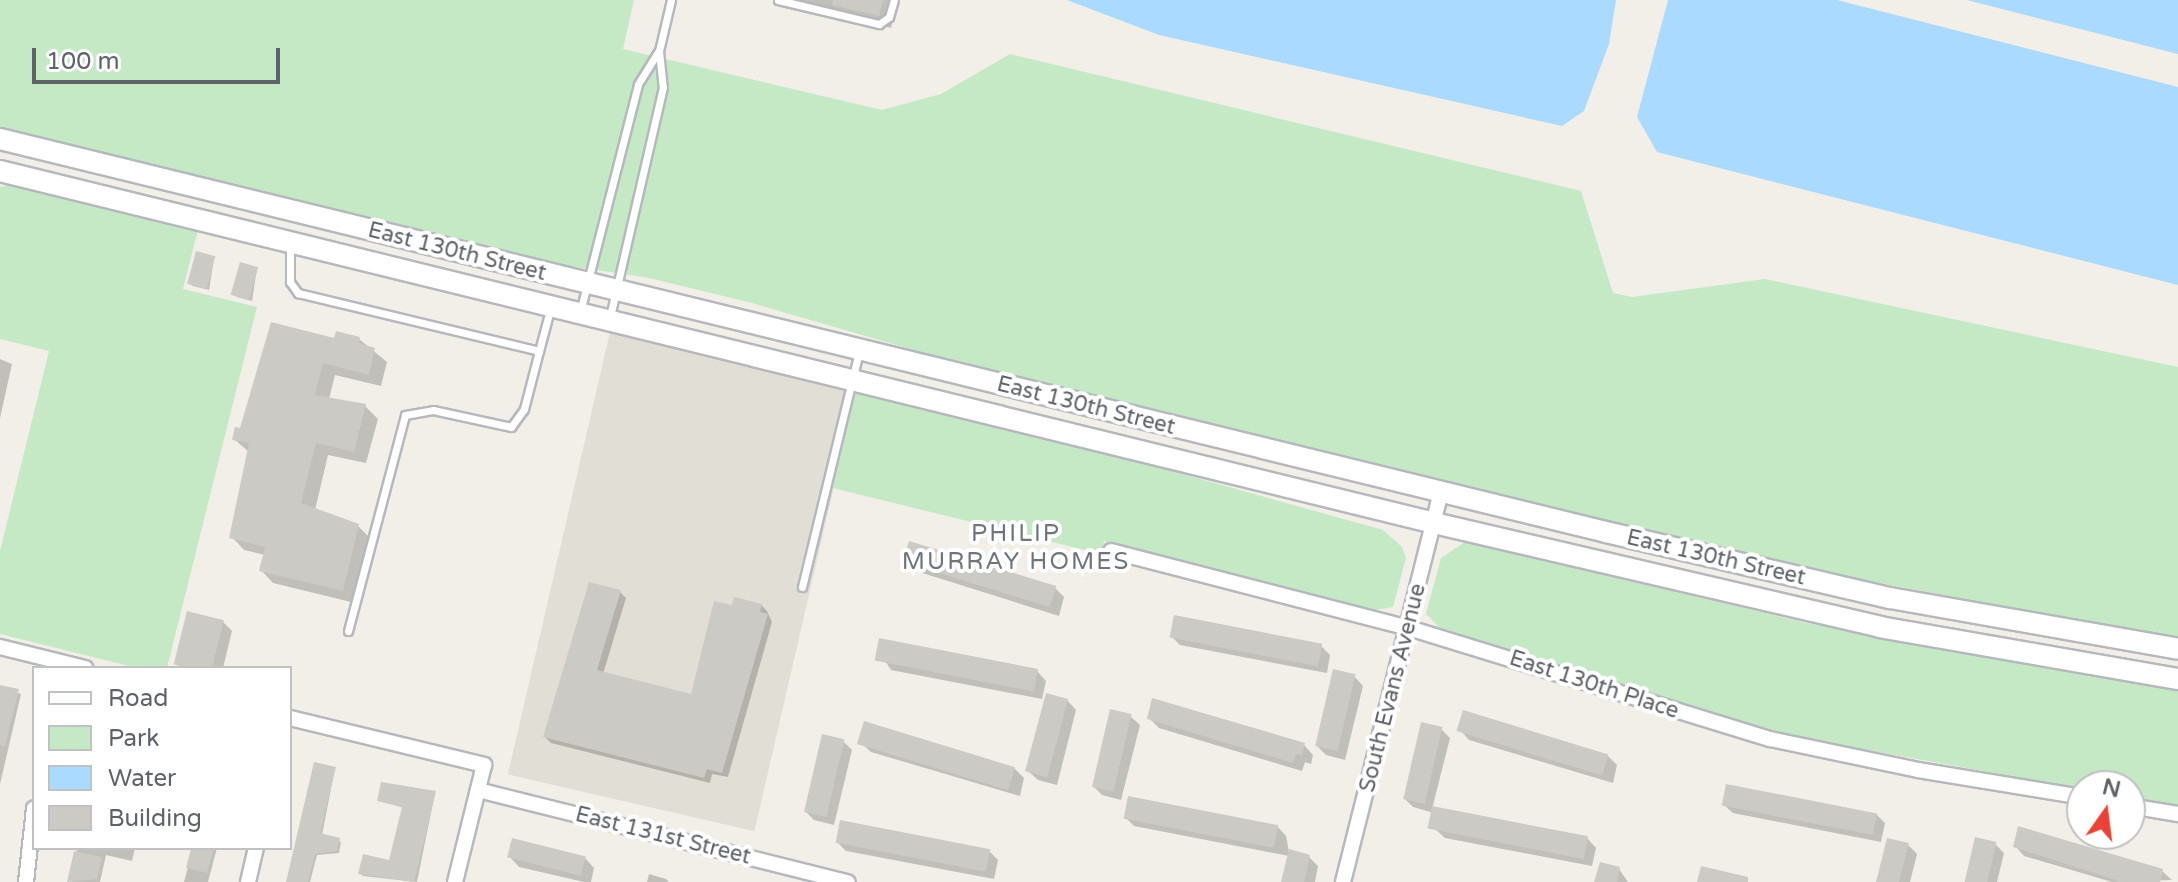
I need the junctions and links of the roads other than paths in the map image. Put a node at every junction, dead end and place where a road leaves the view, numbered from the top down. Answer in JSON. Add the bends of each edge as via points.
{"nodes":[{"id":1,"x":671,"y":0,"type":"edge"},
{"id":2,"x":778,"y":0,"type":"edge"},
{"id":3,"x":894,"y":0,"type":"edge"},
{"id":4,"x":659,"y":51,"type":"junction"},
{"id":5,"x":0,"y":139,"type":"edge"},
{"id":6,"x":0,"y":171,"type":"edge"},
{"id":7,"x":290,"y":242,"type":"junction"},
{"id":8,"x":586,"y":283,"type":"junction"},
{"id":9,"x":616,"y":291,"type":"junction"},
{"id":10,"x":550,"y":306,"type":"junction"},
{"id":11,"x":580,"y":314,"type":"junction"},
{"id":12,"x":609,"y":321,"type":"junction"},
{"id":13,"x":860,"y":350,"type":"junction"},
{"id":14,"x":539,"y":351,"type":"junction"},
{"id":15,"x":852,"y":380,"type":"junction"},
{"id":16,"x":1441,"y":493,"type":"junction"},
{"id":17,"x":1434,"y":523,"type":"junction"},
{"id":18,"x":1111,"y":551,"type":"dead end"},
{"id":19,"x":802,"y":587,"type":"dead end"},
{"id":20,"x":1409,"y":628,"type":"junction"},
{"id":21,"x":348,"y":631,"type":"dead end"},
{"id":22,"x":0,"y":647,"type":"edge"},
{"id":23,"x":2178,"y":649,"type":"edge"},
{"id":24,"x":66,"y":666,"type":"edge"},
{"id":25,"x":2178,"y":679,"type":"edge"},
{"id":26,"x":292,"y":718,"type":"edge"},
{"id":27,"x":478,"y":790,"type":"junction"},
{"id":28,"x":2066,"y":794,"type":"edge"},
{"id":29,"x":2146,"y":809,"type":"edge"},
{"id":30,"x":2178,"y":814,"type":"edge"},
{"id":31,"x":32,"y":826,"type":"edge"},
{"id":32,"x":256,"y":850,"type":"edge"},
{"id":33,"x":26,"y":882,"type":"edge"},
{"id":34,"x":248,"y":882,"type":"edge"},
{"id":35,"x":455,"y":882,"type":"edge"},
{"id":36,"x":848,"y":882,"type":"edge"},
{"id":37,"x":1343,"y":882,"type":"edge"}],
"edges":[{"from":1,"to":4,"type":"lane"},
{"from":2,"to":3,"type":"lane","via":[[879,24],[889,17]]},
{"from":4,"to":8,"type":"lane","via":[[638,84]]},
{"from":4,"to":9,"type":"lane","via":[[663,87]]},
{"from":5,"to":8,"type":"main road","name":"East 130th Street"},
{"from":6,"to":7,"type":"main road","name":"East 130th Street"},
{"from":7,"to":10,"type":"main road","name":"East 130th Street"},
{"from":7,"to":14,"type":"lane","via":[[290,282],[298,293]]},
{"from":8,"to":9,"type":"main road","name":"East 130th Street"},
{"from":8,"to":11,"type":"lane"},
{"from":9,"to":12,"type":"lane"},
{"from":9,"to":13,"type":"main road","name":"East 130th Street"},
{"from":10,"to":11,"type":"main road","name":"East 130th Street"},
{"from":10,"to":14,"type":"lane"},
{"from":11,"to":12,"type":"main road","name":"East 130th Street"},
{"from":12,"to":15,"type":"main road","name":"East 130th Street"},
{"from":13,"to":15,"type":"lane"},
{"from":13,"to":16,"type":"main road","name":"East 130th Street"},
{"from":14,"to":21,"type":"lane","via":[[524,409],[511,427],[433,410],[405,415]]},
{"from":15,"to":17,"type":"main road","name":"East 130th Street"},
{"from":15,"to":19,"type":"lane"},
{"from":16,"to":17,"type":"street","name":"South Evans Avenue"},
{"from":16,"to":23,"type":"main road","name":"East 130th Street","via":[[1890,598]]},
{"from":17,"to":20,"type":"street","name":"South Evans Avenue"},
{"from":17,"to":25,"type":"main road","name":"East 130th Street","via":[[1880,627]]},
{"from":18,"to":20,"type":"street","name":"East 130th Place"},
{"from":20,"to":28,"type":"street","name":"East 130th Place","via":[[1770,739]]},
{"from":20,"to":37,"type":"street","name":"South Evans Avenue"},
{"from":22,"to":24,"type":"street"},
{"from":26,"to":27,"type":"street","via":[[484,765]]},
{"from":27,"to":35,"type":"street"},
{"from":27,"to":36,"type":"street","name":"East 131st Street"},
{"from":29,"to":30,"type":"street"},
{"from":31,"to":33,"type":"street"},
{"from":32,"to":34,"type":"street"}]}
